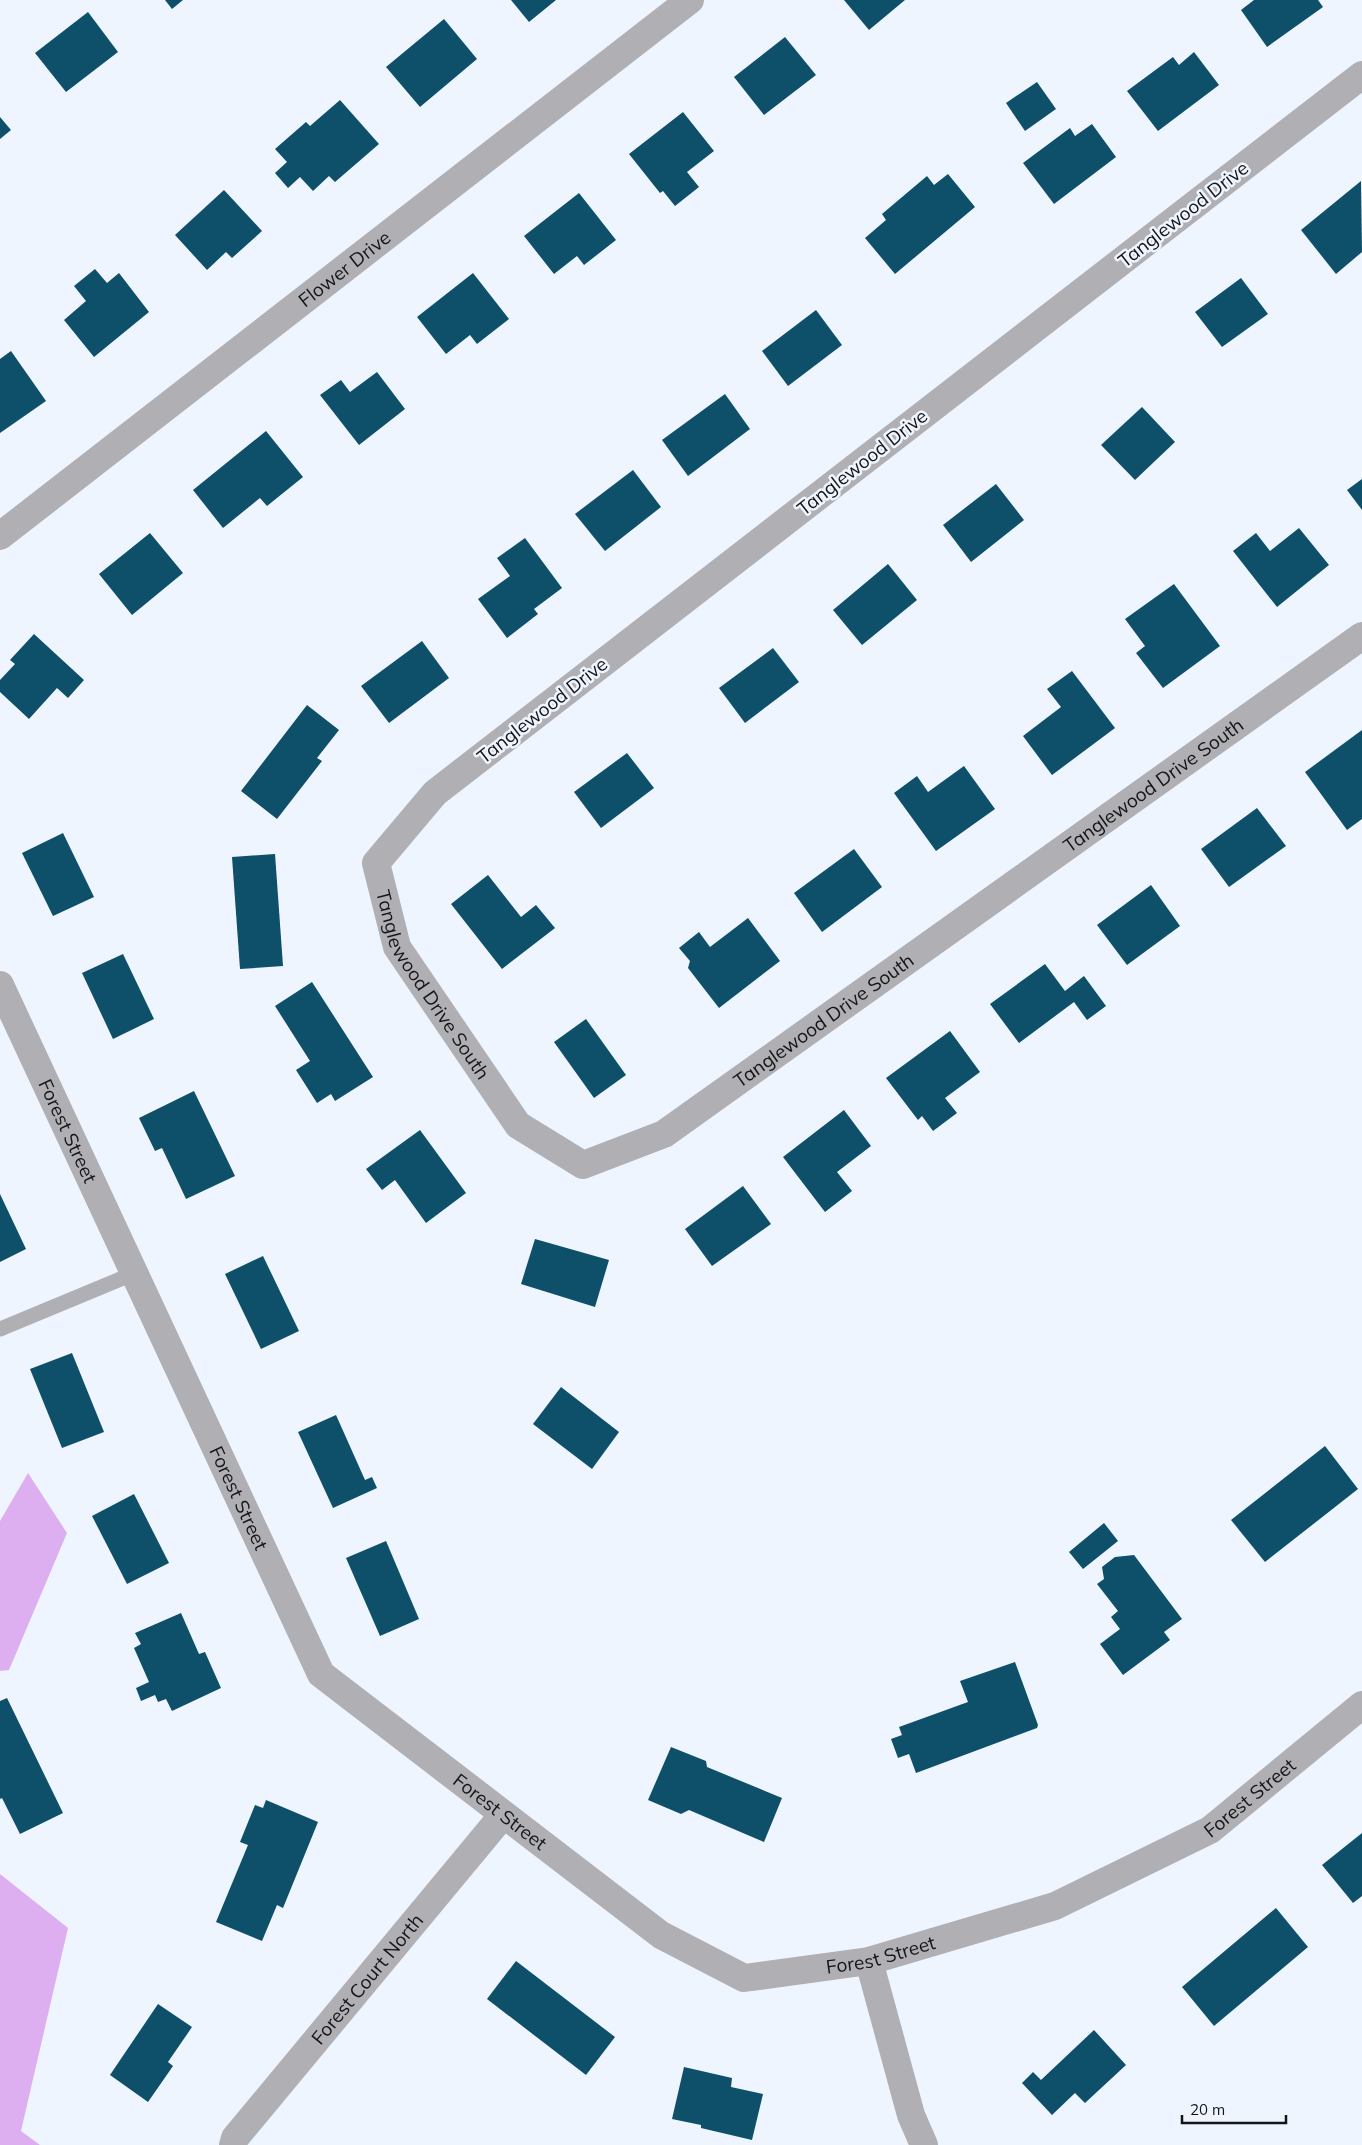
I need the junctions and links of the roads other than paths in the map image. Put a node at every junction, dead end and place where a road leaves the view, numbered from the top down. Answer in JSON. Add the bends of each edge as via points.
{"nodes":[{"id":1,"x":690,"y":0,"type":"edge"},
{"id":2,"x":1362,"y":75,"type":"edge"},
{"id":3,"x":0,"y":536,"type":"edge"},
{"id":4,"x":1362,"y":636,"type":"edge"},
{"id":5,"x":376,"y":863,"type":"joint"},
{"id":6,"x":0,"y":985,"type":"edge"},
{"id":7,"x":135,"y":1273,"type":"junction"},
{"id":8,"x":0,"y":1329,"type":"edge"},
{"id":9,"x":1362,"y":1705,"type":"edge"},
{"id":10,"x":503,"y":1815,"type":"junction"},
{"id":11,"x":869,"y":1961,"type":"junction"},
{"id":12,"x":233,"y":2145,"type":"edge"},
{"id":13,"x":924,"y":2145,"type":"edge"}],
"edges":[{"from":1,"to":3,"type":"street","name":"Flower Drive"},
{"from":2,"to":5,"type":"street","name":"Tanglewood Drive","via":[[435,793]]},
{"from":4,"to":5,"type":"street","name":"Tanglewood Drive South","via":[[664,1134],[583,1165],[518,1125],[397,947]]},
{"from":6,"to":7,"type":"street","name":"Forest Street"},
{"from":7,"to":8,"type":"lane"},
{"from":7,"to":10,"type":"street","name":"Forest Street","via":[[321,1674]]},
{"from":9,"to":11,"type":"street","name":"Forest Street","via":[[1210,1830],[1055,1906]]},
{"from":10,"to":11,"type":"street","name":"Forest Street","via":[[660,1935],[744,1978]]},
{"from":10,"to":12,"type":"street","name":"Forest Court North","via":[[235,2138]]},
{"from":11,"to":13,"type":"street","via":[[911,2115]]}]}
